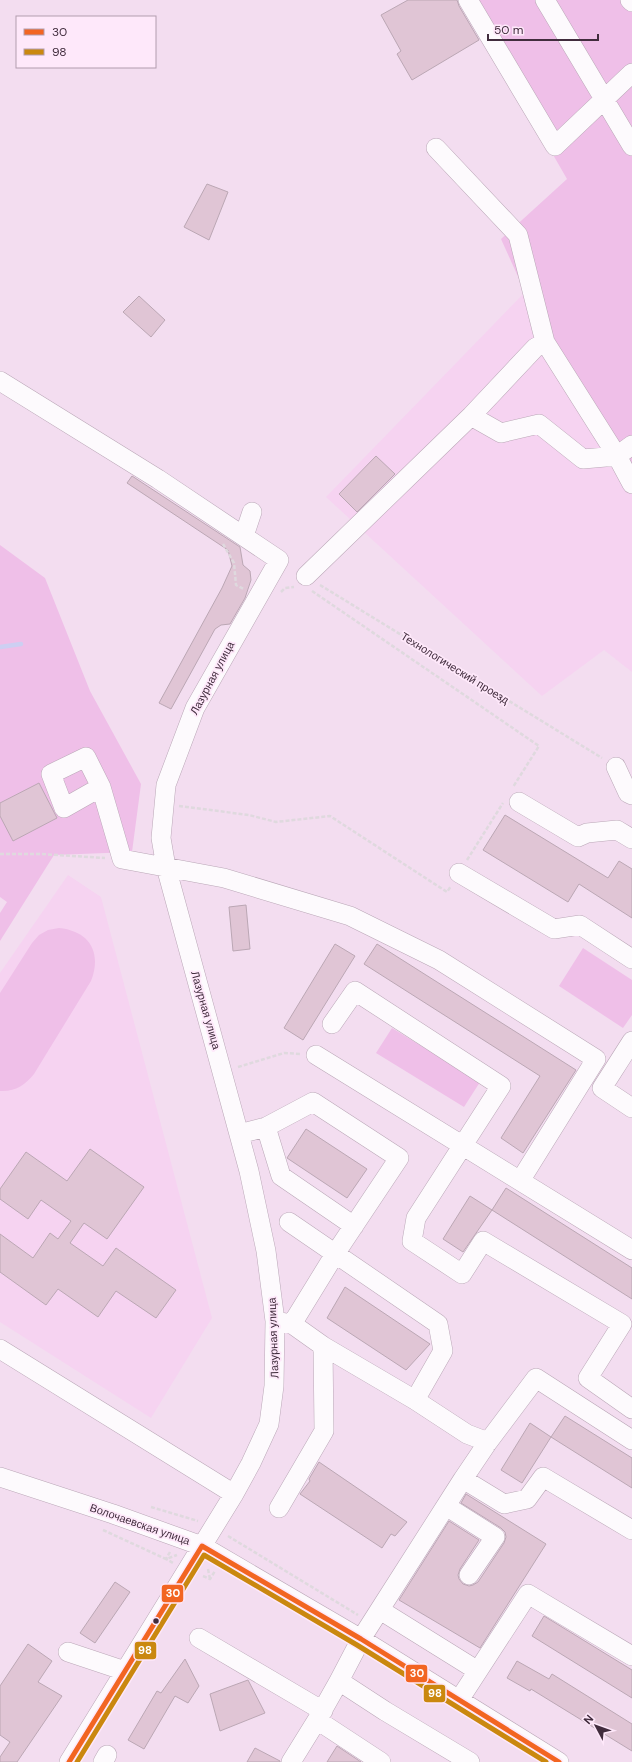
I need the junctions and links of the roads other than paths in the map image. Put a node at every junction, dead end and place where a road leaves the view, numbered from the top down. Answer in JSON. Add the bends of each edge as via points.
{"nodes":[{"id":1,"x":468,"y":0,"type":"edge"},
{"id":2,"x":545,"y":0,"type":"edge"},
{"id":3,"x":632,"y":73,"type":"edge"},
{"id":4,"x":604,"y":100,"type":"junction"},
{"id":5,"x":632,"y":146,"type":"edge"},
{"id":6,"x":436,"y":148,"type":"dead end"},
{"id":7,"x":545,"y":342,"type":"junction"},
{"id":8,"x":0,"y":381,"type":"edge"},
{"id":9,"x":471,"y":416,"type":"junction"},
{"id":10,"x":632,"y":445,"type":"edge"},
{"id":11,"x":617,"y":456,"type":"junction"},
{"id":12,"x":632,"y":484,"type":"edge"},
{"id":13,"x":252,"y":512,"type":"dead end"},
{"id":14,"x":244,"y":536,"type":"junction"},
{"id":15,"x":306,"y":576,"type":"road end"},
{"id":16,"x":616,"y":767,"type":"road end"},
{"id":17,"x":101,"y":787,"type":"dead end"},
{"id":18,"x":632,"y":795,"type":"edge"},
{"id":19,"x":511,"y":798,"type":"road end"},
{"id":20,"x":632,"y":839,"type":"edge"},
{"id":21,"x":166,"y":867,"type":"junction"},
{"id":22,"x":459,"y":873,"type":"road end"},
{"id":23,"x":632,"y":959,"type":"edge"},
{"id":24,"x":332,"y":1024,"type":"dead end"},
{"id":25,"x":632,"y":1041,"type":"edge"},
{"id":26,"x":316,"y":1055,"type":"road end"},
{"id":27,"x":632,"y":1108,"type":"edge"},
{"id":28,"x":266,"y":1127,"type":"junction"},
{"id":29,"x":239,"y":1134,"type":"junction"},
{"id":30,"x":462,"y":1147,"type":"junction"},
{"id":31,"x":520,"y":1181,"type":"junction"},
{"id":32,"x":289,"y":1222,"type":"dead end"},
{"id":33,"x":354,"y":1226,"type":"junction"},
{"id":34,"x":632,"y":1250,"type":"edge"},
{"id":35,"x":335,"y":1254,"type":"junction"},
{"id":36,"x":283,"y":1322,"type":"junction"},
{"id":37,"x":323,"y":1346,"type":"junction"},
{"id":38,"x":0,"y":1350,"type":"edge"},
{"id":39,"x":415,"y":1400,"type":"junction"},
{"id":40,"x":632,"y":1409,"type":"edge"},
{"id":41,"x":631,"y":1438,"type":"edge"},
{"id":42,"x":488,"y":1442,"type":"junction"},
{"id":43,"x":0,"y":1477,"type":"edge"},
{"id":44,"x":463,"y":1479,"type":"junction"},
{"id":45,"x":234,"y":1494,"type":"junction"},
{"id":46,"x":446,"y":1506,"type":"junction"},
{"id":47,"x":279,"y":1508,"type":"dead end"},
{"id":48,"x":632,"y":1530,"type":"edge"},
{"id":49,"x":202,"y":1546,"type":"junction"},
{"id":50,"x":470,"y":1575,"type":"dead end"},
{"id":51,"x":376,"y":1616,"type":"junction"},
{"id":52,"x":199,"y":1638,"type":"dead end"},
{"id":53,"x":361,"y":1639,"type":"junction"},
{"id":54,"x":68,"y":1652,"type":"dead end"},
{"id":55,"x":632,"y":1656,"type":"edge"},
{"id":56,"x":125,"y":1671,"type":"junction"},
{"id":57,"x":478,"y":1671,"type":"junction"},
{"id":58,"x":339,"y":1681,"type":"junction"},
{"id":59,"x":459,"y":1700,"type":"junction"},
{"id":60,"x":320,"y":1716,"type":"junction"},
{"id":61,"x":69,"y":1762,"type":"edge"},
{"id":62,"x":291,"y":1762,"type":"edge"},
{"id":63,"x":381,"y":1762,"type":"edge"},
{"id":64,"x":470,"y":1762,"type":"edge"},
{"id":65,"x":559,"y":1762,"type":"edge"}],
"edges":[{"from":1,"to":4,"type":"street","via":[[555,146]]},
{"from":2,"to":4,"type":"street"},
{"from":3,"to":4,"type":"street"},
{"from":4,"to":5,"type":"street"},
{"from":6,"to":7,"type":"street","via":[[518,235]]},
{"from":7,"to":9,"type":"street","via":[[535,348]]},
{"from":7,"to":11,"type":"street"},
{"from":8,"to":14,"type":"street","name":"Лазурная улица"},
{"from":9,"to":11,"type":"street","via":[[501,433],[538,424],[583,459]]},
{"from":9,"to":15,"type":"street"},
{"from":10,"to":11,"type":"street"},
{"from":11,"to":12,"type":"street"},
{"from":13,"to":14,"type":"street"},
{"from":14,"to":21,"type":"street","name":"Лазурная улица","via":[[279,560],[195,708],[166,785],[161,838]]},
{"from":16,"to":18,"type":"street","via":[[628,793]]},
{"from":17,"to":21,"type":"street","via":[[122,859]]},
{"from":19,"to":20,"type":"street","via":[[578,838],[586,833],[617,830]]},
{"from":21,"to":29,"type":"street","name":"Лазурная улица"},
{"from":21,"to":31,"type":"street","via":[[224,878],[350,916],[439,960],[596,1059]]},
{"from":22,"to":23,"type":"street","via":[[554,929],[580,925]]},
{"from":24,"to":30,"type":"street","via":[[355,991],[501,1086]]},
{"from":25,"to":27,"type":"street","via":[[602,1088]]},
{"from":26,"to":30,"type":"street"},
{"from":28,"to":29,"type":"street"},
{"from":28,"to":33,"type":"street","via":[[281,1176]]},
{"from":28,"to":33,"type":"street","via":[[313,1102],[399,1158]]},
{"from":29,"to":36,"type":"street","name":"Лазурная улица"},
{"from":30,"to":31,"type":"street"},
{"from":30,"to":40,"type":"street","via":[[416,1218],[412,1241],[462,1274],[483,1241],[622,1324],[588,1378]]},
{"from":31,"to":34,"type":"street"},
{"from":32,"to":35,"type":"street"},
{"from":33,"to":35,"type":"street"},
{"from":35,"to":36,"type":"street"},
{"from":35,"to":39,"type":"street","via":[[438,1324],[443,1351]]},
{"from":36,"to":37,"type":"street"},
{"from":36,"to":45,"type":"street","name":"Лазурная улица","via":[[269,1424],[252,1463]]},
{"from":37,"to":39,"type":"street"},
{"from":37,"to":47,"type":"street","via":[[324,1431]]},
{"from":38,"to":45,"type":"street"},
{"from":39,"to":42,"type":"street","via":[[466,1434]]},
{"from":41,"to":42,"type":"street","via":[[536,1378]]},
{"from":42,"to":44,"type":"street"},
{"from":43,"to":49,"type":"street","name":"Волочаевская улица"},
{"from":44,"to":46,"type":"street"},
{"from":44,"to":48,"type":"street","via":[[504,1504],[527,1499],[543,1477]]},
{"from":45,"to":49,"type":"street","name":"Лазурная улица"},
{"from":46,"to":50,"type":"street","via":[[495,1537]]},
{"from":46,"to":51,"type":"street"},
{"from":49,"to":53,"type":"street","name":"Волочаевская улица"},
{"from":49,"to":56,"type":"street","name":"Лазурная улица"},
{"from":51,"to":53,"type":"street"},
{"from":51,"to":57,"type":"street"},
{"from":52,"to":60,"type":"street"},
{"from":53,"to":58,"type":"street"},
{"from":53,"to":59,"type":"street","name":"Волочаевская улица"},
{"from":54,"to":56,"type":"street"},
{"from":55,"to":57,"type":"street","via":[[528,1594]]},
{"from":56,"to":61,"type":"street","name":"Лазурная улица"},
{"from":57,"to":59,"type":"street"},
{"from":58,"to":60,"type":"street"},
{"from":58,"to":64,"type":"street"},
{"from":59,"to":65,"type":"street","name":"Волочаевская улица"},
{"from":60,"to":62,"type":"street"},
{"from":60,"to":63,"type":"street"}]}
